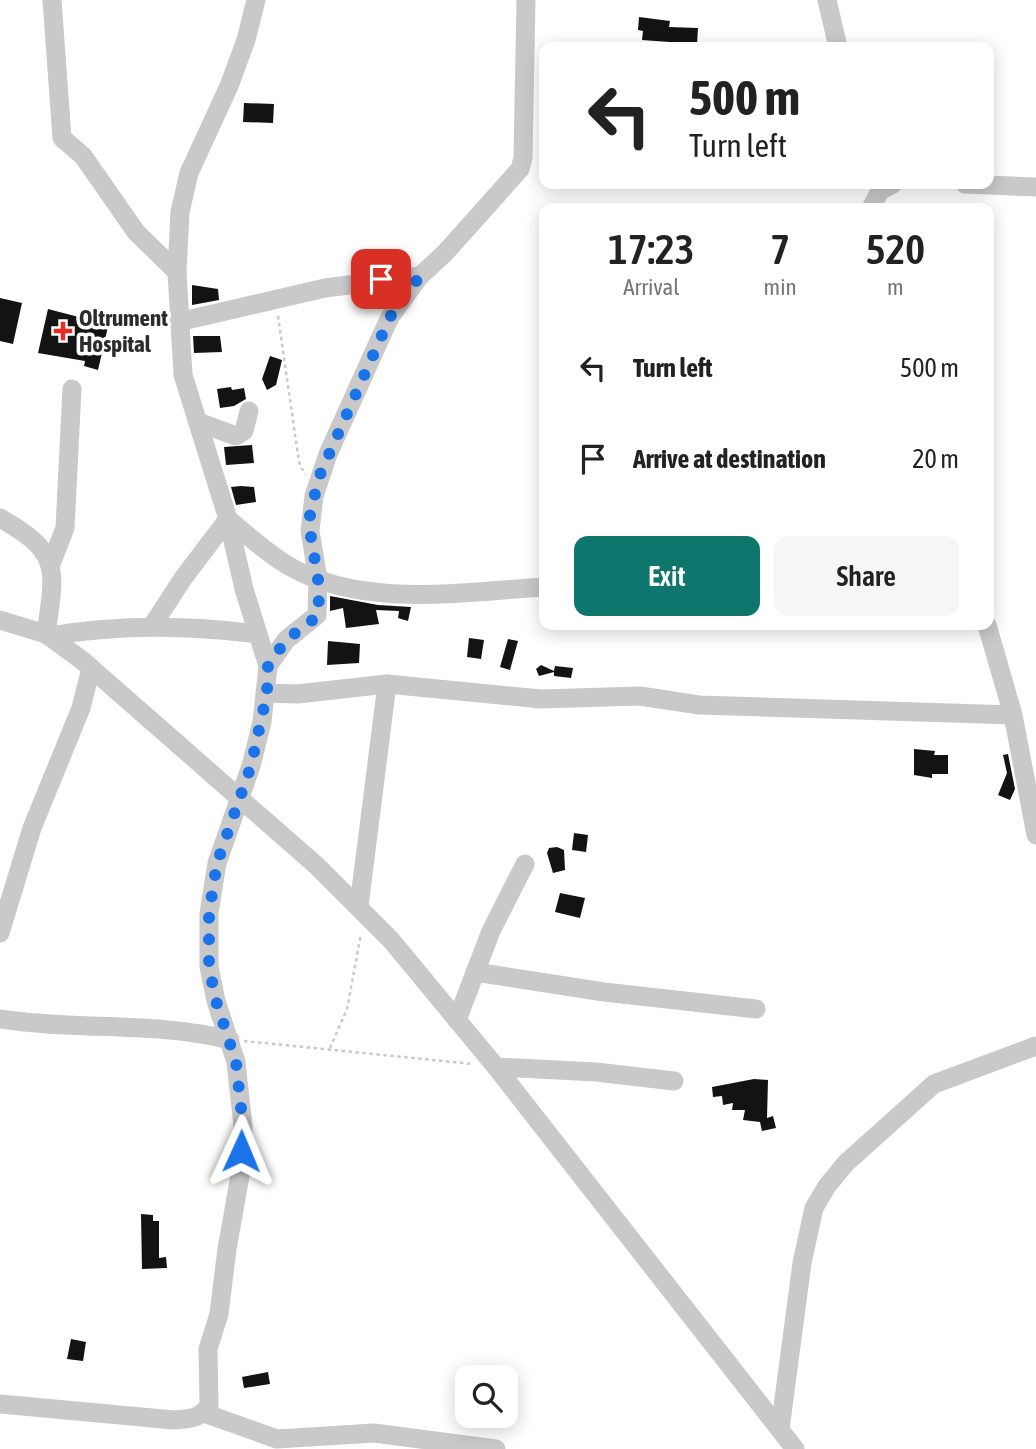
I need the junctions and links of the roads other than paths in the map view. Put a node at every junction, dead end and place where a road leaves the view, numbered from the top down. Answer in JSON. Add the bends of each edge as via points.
{"nodes":[{"id":1,"x":52,"y":0,"type":"edge"},
{"id":2,"x":256,"y":0,"type":"edge"},
{"id":3,"x":526,"y":0,"type":"edge"},
{"id":4,"x":827,"y":0,"type":"edge"},
{"id":5,"x":837,"y":42,"type":"edge"},
{"id":6,"x":994,"y":185,"type":"edge"},
{"id":7,"x":1036,"y":187,"type":"edge"},
{"id":8,"x":884,"y":189,"type":"edge"},
{"id":9,"x":874,"y":203,"type":"edge"},
{"id":10,"x":177,"y":272,"type":"junction"},
{"id":11,"x":420,"y":276,"type":"junction"},
{"id":12,"x":178,"y":322,"type":"junction"},
{"id":13,"x":72,"y":389,"type":"dead end"},
{"id":14,"x":249,"y":411,"type":"dead end"},
{"id":15,"x":198,"y":422,"type":"junction"},
{"id":16,"x":0,"y":518,"type":"edge"},
{"id":17,"x":228,"y":519,"type":"junction"},
{"id":18,"x":51,"y":564,"type":"junction"},
{"id":19,"x":318,"y":579,"type":"junction"},
{"id":20,"x":539,"y":587,"type":"edge"},
{"id":21,"x":0,"y":620,"type":"edge"},
{"id":22,"x":152,"y":626,"type":"junction"},
{"id":23,"x":988,"y":630,"type":"edge"},
{"id":24,"x":258,"y":634,"type":"junction"},
{"id":25,"x":48,"y":635,"type":"junction"},
{"id":26,"x":268,"y":666,"type":"junction"},
{"id":27,"x":91,"y":668,"type":"junction"},
{"id":28,"x":387,"y":684,"type":"junction"},
{"id":29,"x":267,"y":693,"type":"junction"},
{"id":30,"x":1013,"y":715,"type":"junction"},
{"id":31,"x":239,"y":799,"type":"junction"},
{"id":32,"x":1036,"y":835,"type":"edge"},
{"id":33,"x":525,"y":864,"type":"dead end"},
{"id":34,"x":362,"y":909,"type":"junction"},
{"id":35,"x":0,"y":925,"type":"edge"},
{"id":36,"x":0,"y":933,"type":"edge"},
{"id":37,"x":475,"y":972,"type":"junction"},
{"id":38,"x":756,"y":1009,"type":"dead end"},
{"id":39,"x":457,"y":1020,"type":"junction"},
{"id":40,"x":1,"y":1023,"type":"edge"},
{"id":41,"x":230,"y":1040,"type":"junction"},
{"id":42,"x":1036,"y":1046,"type":"edge"},
{"id":43,"x":493,"y":1064,"type":"junction"},
{"id":44,"x":674,"y":1081,"type":"dead end"},
{"id":45,"x":0,"y":1405,"type":"edge"},
{"id":46,"x":204,"y":1413,"type":"junction"},
{"id":47,"x":780,"y":1429,"type":"junction"},
{"id":48,"x":496,"y":1449,"type":"edge"},
{"id":49,"x":795,"y":1449,"type":"edge"}],
"edges":[{"from":1,"to":10,"type":"street","via":[[62,138],[83,156],[136,232]]},
{"from":2,"to":10,"type":"street","via":[[229,86],[189,173],[180,212]]},
{"from":3,"to":11,"type":"street","via":[[520,169]]},
{"from":4,"to":5,"type":"street"},
{"from":6,"to":7,"type":"street"},
{"from":8,"to":9,"type":"street"},
{"from":10,"to":12,"type":"street"},
{"from":11,"to":12,"type":"street","via":[[325,288]]},
{"from":11,"to":19,"type":"street","via":[[390,317],[328,454],[314,496],[310,531]]},
{"from":12,"to":15,"type":"street","via":[[183,375]]},
{"from":13,"to":18,"type":"street","via":[[65,528]]},
{"from":14,"to":15,"type":"street","via":[[244,431],[236,436]]},
{"from":15,"to":17,"type":"street"},
{"from":16,"to":18,"type":"street","via":[[42,547]]},
{"from":17,"to":19,"type":"street","via":[[287,565]]},
{"from":17,"to":22,"type":"street"},
{"from":17,"to":24,"type":"street"},
{"from":18,"to":25,"type":"street"},
{"from":19,"to":20,"type":"street","via":[[351,589],[419,593]]},
{"from":19,"to":26,"type":"street","via":[[317,615],[286,640]]},
{"from":21,"to":25,"type":"street"},
{"from":22,"to":24,"type":"street"},
{"from":22,"to":25,"type":"street"},
{"from":23,"to":30,"type":"street"},
{"from":24,"to":26,"type":"street"},
{"from":25,"to":27,"type":"street"},
{"from":26,"to":29,"type":"street"},
{"from":27,"to":31,"type":"street"},
{"from":27,"to":35,"type":"street","via":[[81,708],[32,828]]},
{"from":28,"to":29,"type":"street"},
{"from":28,"to":30,"type":"street","via":[[541,699],[640,696],[699,705]]},
{"from":28,"to":34,"type":"street"},
{"from":29,"to":31,"type":"street"},
{"from":30,"to":32,"type":"street"},
{"from":31,"to":34,"type":"street"},
{"from":31,"to":41,"type":"street","via":[[217,863],[209,913],[209,967]]},
{"from":33,"to":37,"type":"street"},
{"from":34,"to":39,"type":"street"},
{"from":35,"to":36,"type":"street"},
{"from":37,"to":38,"type":"street"},
{"from":37,"to":39,"type":"street"},
{"from":39,"to":43,"type":"street"},
{"from":40,"to":41,"type":"street","via":[[147,1028]]},
{"from":41,"to":46,"type":"street","via":[[243,1126],[240,1176],[219,1314],[208,1349],[209,1405]]},
{"from":42,"to":47,"type":"street","via":[[934,1084],[846,1163],[827,1186],[814,1208],[802,1263]]},
{"from":43,"to":44,"type":"street"},
{"from":43,"to":47,"type":"street"},
{"from":45,"to":46,"type":"street","via":[[174,1420]]},
{"from":46,"to":48,"type":"street","via":[[277,1438],[374,1433]]},
{"from":47,"to":49,"type":"street"}]}
